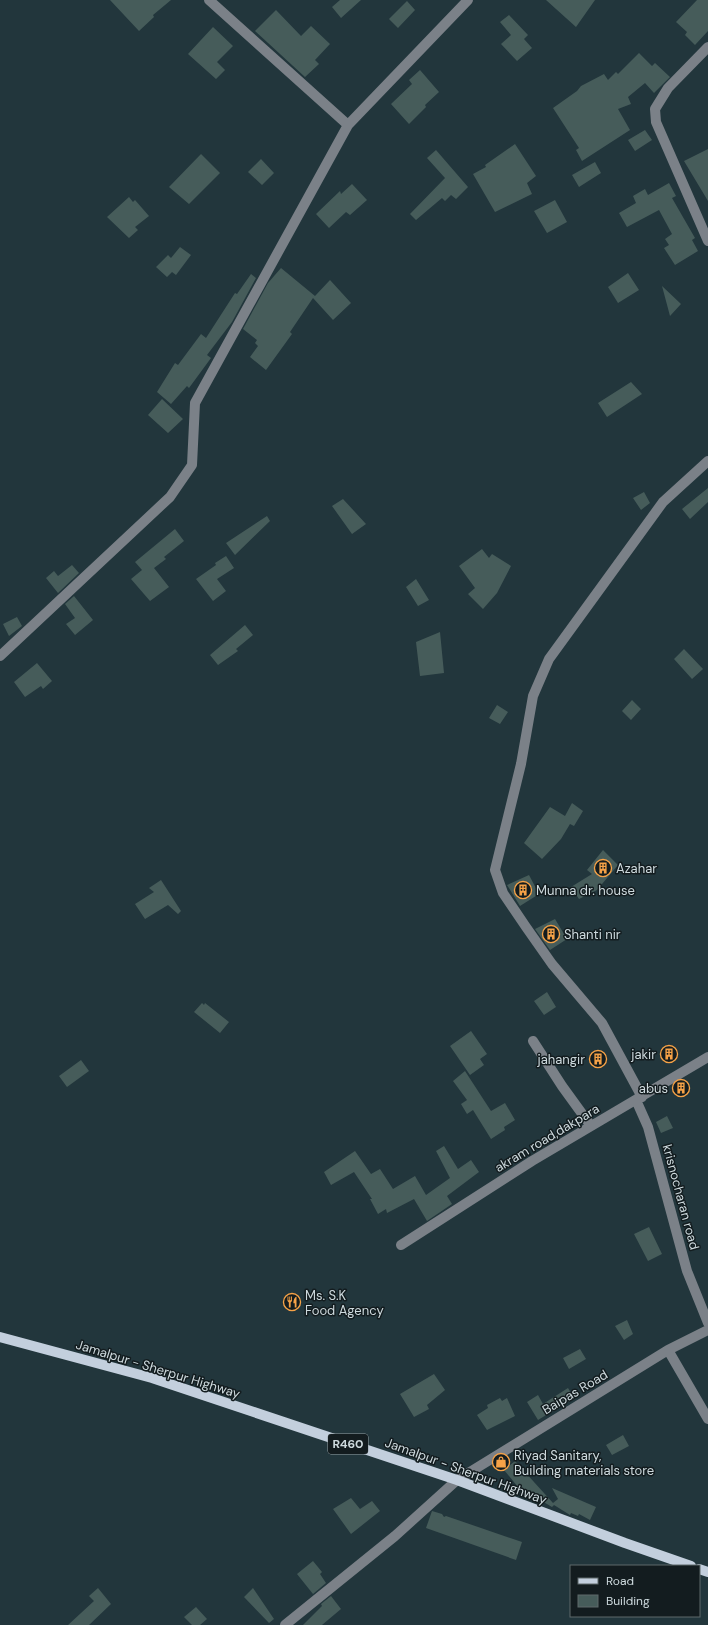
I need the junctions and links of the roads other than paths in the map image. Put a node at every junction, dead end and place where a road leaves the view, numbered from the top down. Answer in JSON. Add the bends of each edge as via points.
{"nodes":[{"id":1,"x":209,"y":0,"type":"edge"},
{"id":2,"x":468,"y":0,"type":"edge"},
{"id":3,"x":708,"y":47,"type":"edge"},
{"id":4,"x":348,"y":125,"type":"junction"},
{"id":5,"x":708,"y":241,"type":"edge"},
{"id":6,"x":708,"y":461,"type":"edge"},
{"id":7,"x":0,"y":656,"type":"edge"},
{"id":8,"x":533,"y":1041,"type":"dead end"},
{"id":9,"x":708,"y":1057,"type":"edge"},
{"id":10,"x":639,"y":1098,"type":"junction"},
{"id":11,"x":591,"y":1126,"type":"junction"},
{"id":12,"x":401,"y":1245,"type":"dead end"},
{"id":13,"x":708,"y":1323,"type":"edge"},
{"id":14,"x":708,"y":1330,"type":"edge"},
{"id":15,"x":0,"y":1337,"type":"edge"},
{"id":16,"x":668,"y":1350,"type":"junction"},
{"id":17,"x":708,"y":1419,"type":"edge"},
{"id":18,"x":457,"y":1480,"type":"junction"},
{"id":19,"x":688,"y":1565,"type":"edge"},
{"id":20,"x":285,"y":1625,"type":"edge"}],
"edges":[{"from":1,"to":4,"type":"street"},
{"from":2,"to":4,"type":"street"},
{"from":3,"to":5,"type":"street","via":[[668,88],[655,109],[656,122]]},
{"from":4,"to":7,"type":"street","via":[[195,403],[192,466],[170,497]]},
{"from":6,"to":10,"type":"street","name":"krisnocharan road","via":[[663,502],[549,659],[533,696],[521,764],[495,870],[503,893],[552,964],[602,1023]]},
{"from":8,"to":11,"type":"street"},
{"from":9,"to":10,"type":"street","name":"akram road,dakpara"},
{"from":10,"to":11,"type":"street","name":"akram road,dakpara"},
{"from":10,"to":13,"type":"street","name":"krisnocharan road","via":[[687,1271]]},
{"from":11,"to":12,"type":"street","name":"akram road,dakpara"},
{"from":14,"to":16,"type":"street","name":"Baipas Road"},
{"from":15,"to":18,"type":"main road","name":"Jamalpur - Sherpur Highway","number":"R460","via":[[152,1378]]},
{"from":16,"to":17,"type":"street"},
{"from":16,"to":18,"type":"street","name":"Baipas Road"},
{"from":18,"to":19,"type":"main road","name":"Jamalpur - Sherpur Highway","number":"R460"},
{"from":18,"to":20,"type":"street","name":"Baipas Road","via":[[395,1536]]}]}
